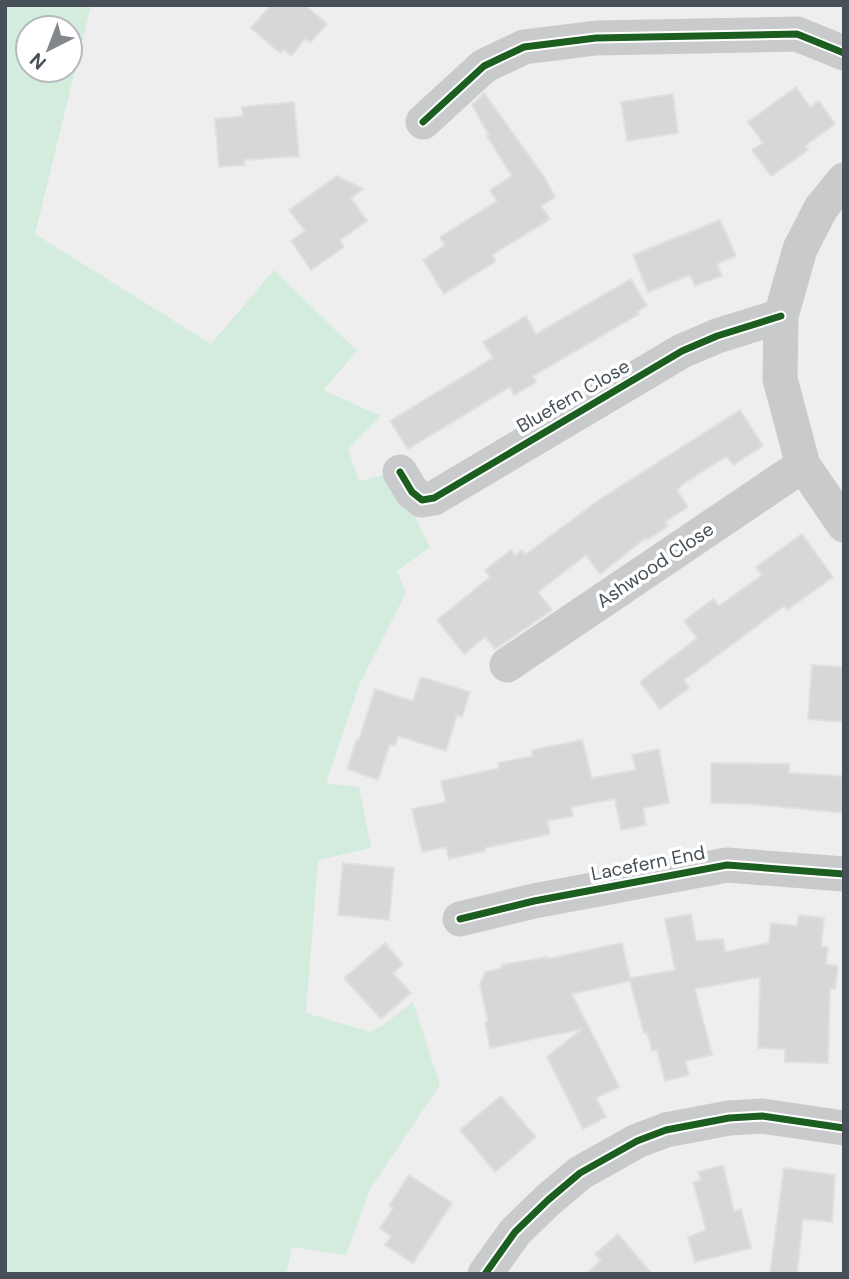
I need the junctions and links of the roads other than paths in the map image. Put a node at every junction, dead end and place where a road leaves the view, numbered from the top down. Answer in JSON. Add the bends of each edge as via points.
{"nodes":[{"id":1,"x":844,"y":53,"type":"edge"},
{"id":2,"x":423,"y":122,"type":"dead end"},
{"id":3,"x":844,"y":180,"type":"edge"},
{"id":4,"x":780,"y":316,"type":"junction"},
{"id":5,"x":803,"y":465,"type":"junction"},
{"id":6,"x":400,"y":472,"type":"dead end"},
{"id":7,"x":844,"y":524,"type":"edge"},
{"id":8,"x":507,"y":665,"type":"dead end"},
{"id":9,"x":844,"y":874,"type":"edge"},
{"id":10,"x":460,"y":919,"type":"dead end"},
{"id":11,"x":842,"y":1118,"type":"edge"},
{"id":12,"x":485,"y":1274,"type":"edge"}],
"edges":[{"from":1,"to":2,"type":"street","via":[[797,34],[596,38],[524,47],[484,66]]},
{"from":3,"to":4,"type":"street","via":[[821,208],[800,249]]},
{"from":4,"to":5,"type":"street","via":[[780,379]]},
{"from":4,"to":6,"type":"street","name":"Bluefern Close","via":[[682,351],[434,498],[422,500]]},
{"from":5,"to":7,"type":"street"},
{"from":5,"to":8,"type":"street","name":"Ashwood Close"},
{"from":9,"to":10,"type":"street","name":"Lacefern End","via":[[727,865]]},
{"from":11,"to":12,"type":"street","via":[[729,1118],[666,1130],[637,1141],[580,1172],[515,1232]]}]}
